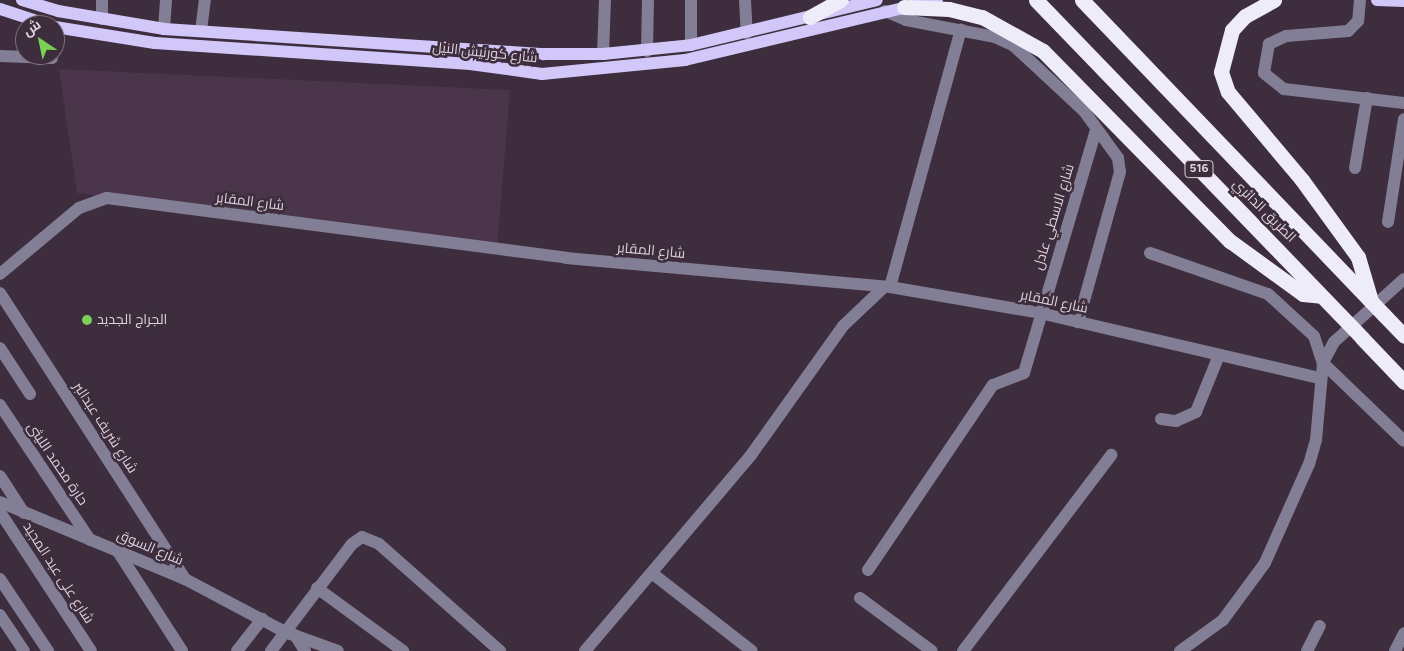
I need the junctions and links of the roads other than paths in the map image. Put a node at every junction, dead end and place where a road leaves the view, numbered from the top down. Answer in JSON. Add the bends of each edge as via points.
{"nodes":[{"id":1,"x":22,"y":0,"type":"edge"},
{"id":2,"x":102,"y":0,"type":"edge"},
{"id":3,"x":166,"y":0,"type":"edge"},
{"id":4,"x":205,"y":0,"type":"edge"},
{"id":5,"x":605,"y":0,"type":"edge"},
{"id":6,"x":648,"y":0,"type":"edge"},
{"id":7,"x":691,"y":0,"type":"edge"},
{"id":8,"x":745,"y":0,"type":"edge"},
{"id":9,"x":841,"y":0,"type":"edge"},
{"id":10,"x":877,"y":0,"type":"edge"},
{"id":11,"x":937,"y":0,"type":"edge"},
{"id":12,"x":1036,"y":0,"type":"edge"},
{"id":13,"x":1082,"y":0,"type":"edge"},
{"id":14,"x":1274,"y":0,"type":"edge"},
{"id":15,"x":1360,"y":0,"type":"edge"},
{"id":16,"x":1377,"y":0,"type":"edge"},
{"id":17,"x":1404,"y":1,"type":"edge"},
{"id":18,"x":904,"y":7,"type":"junction"},
{"id":19,"x":0,"y":9,"type":"edge"},
{"id":20,"x":885,"y":11,"type":"junction"},
{"id":21,"x":18,"y":15,"type":"edge"},
{"id":22,"x":810,"y":17,"type":"junction"},
{"id":23,"x":102,"y":19,"type":"junction"},
{"id":24,"x":65,"y":29,"type":"edge"},
{"id":25,"x":164,"y":29,"type":"junction"},
{"id":26,"x":962,"y":30,"type":"junction"},
{"id":27,"x":201,"y":32,"type":"junction"},
{"id":28,"x":747,"y":33,"type":"junction"},
{"id":29,"x":691,"y":45,"type":"junction"},
{"id":30,"x":647,"y":51,"type":"junction"},
{"id":31,"x":544,"y":54,"type":"junction"},
{"id":32,"x":603,"y":54,"type":"junction"},
{"id":33,"x":0,"y":56,"type":"edge"},
{"id":34,"x":15,"y":57,"type":"edge"},
{"id":35,"x":542,"y":74,"type":"junction"},
{"id":36,"x":1367,"y":98,"type":"junction"},
{"id":37,"x":1404,"y":103,"type":"edge"},
{"id":38,"x":1404,"y":119,"type":"edge"},
{"id":39,"x":1096,"y":130,"type":"junction"},
{"id":40,"x":1354,"y":168,"type":"dead end"},
{"id":41,"x":1388,"y":222,"type":"dead end"},
{"id":42,"x":1150,"y":253,"type":"dead end"},
{"id":43,"x":0,"y":274,"type":"edge"},
{"id":44,"x":1404,"y":279,"type":"edge"},
{"id":45,"x":887,"y":287,"type":"junction"},
{"id":46,"x":0,"y":293,"type":"edge"},
{"id":47,"x":1322,"y":296,"type":"junction"},
{"id":48,"x":1372,"y":302,"type":"junction"},
{"id":49,"x":1040,"y":313,"type":"junction"},
{"id":50,"x":1078,"y":322,"type":"junction"},
{"id":51,"x":1404,"y":336,"type":"edge"},
{"id":52,"x":0,"y":348,"type":"edge"},
{"id":53,"x":1219,"y":355,"type":"junction"},
{"id":54,"x":1323,"y":362,"type":"junction"},
{"id":55,"x":1319,"y":378,"type":"junction"},
{"id":56,"x":1404,"y":382,"type":"edge"},
{"id":57,"x":30,"y":394,"type":"dead end"},
{"id":58,"x":0,"y":405,"type":"edge"},
{"id":59,"x":1161,"y":419,"type":"dead end"},
{"id":60,"x":1404,"y":441,"type":"edge"},
{"id":61,"x":1111,"y":454,"type":"dead end"},
{"id":62,"x":0,"y":476,"type":"edge"},
{"id":63,"x":0,"y":502,"type":"edge"},
{"id":64,"x":0,"y":512,"type":"edge"},
{"id":65,"x":24,"y":512,"type":"junction"},
{"id":66,"x":90,"y":540,"type":"junction"},
{"id":67,"x":117,"y":550,"type":"junction"},
{"id":68,"x":868,"y":570,"type":"dead end"},
{"id":69,"x":653,"y":574,"type":"junction"},
{"id":70,"x":0,"y":579,"type":"edge"},
{"id":71,"x":185,"y":579,"type":"junction"},
{"id":72,"x":316,"y":588,"type":"junction"},
{"id":73,"x":860,"y":598,"type":"dead end"},
{"id":74,"x":0,"y":615,"type":"edge"},
{"id":75,"x":262,"y":619,"type":"junction"},
{"id":76,"x":1320,"y":626,"type":"dead end"},
{"id":77,"x":290,"y":633,"type":"junction"},
{"id":78,"x":1404,"y":633,"type":"edge"},
{"id":79,"x":24,"y":651,"type":"edge"},
{"id":80,"x":48,"y":651,"type":"edge"},
{"id":81,"x":91,"y":651,"type":"edge"},
{"id":82,"x":182,"y":651,"type":"edge"},
{"id":83,"x":237,"y":651,"type":"edge"},
{"id":84,"x":271,"y":651,"type":"edge"},
{"id":85,"x":305,"y":651,"type":"edge"},
{"id":86,"x":338,"y":651,"type":"edge"},
{"id":87,"x":403,"y":651,"type":"edge"},
{"id":88,"x":500,"y":651,"type":"edge"},
{"id":89,"x":585,"y":651,"type":"edge"},
{"id":90,"x":752,"y":651,"type":"edge"},
{"id":91,"x":932,"y":651,"type":"edge"},
{"id":92,"x":963,"y":651,"type":"edge"},
{"id":93,"x":1180,"y":651,"type":"edge"},
{"id":94,"x":1307,"y":651,"type":"edge"},
{"id":95,"x":1395,"y":651,"type":"edge"}],
"edges":[{"from":1,"to":23,"type":"main road","name":"شارع كورنيش النيل"},
{"from":2,"to":23,"type":"street"},
{"from":3,"to":25,"type":"street"},
{"from":4,"to":27,"type":"street"},
{"from":5,"to":32,"type":"street"},
{"from":6,"to":30,"type":"street"},
{"from":7,"to":29,"type":"street"},
{"from":8,"to":28,"type":"street"},
{"from":9,"to":22,"type":"highway"},
{"from":10,"to":22,"type":"main road","name":"شارع كورنيش النيل"},
{"from":11,"to":18,"type":"main road","name":"شارع كورنيش النيل"},
{"from":12,"to":47,"type":"highway","name":"الطريق الدائري","number":"516","bridge":true},
{"from":13,"to":48,"type":"highway","name":"الطريق الدائري","number":"516","bridge":true},
{"from":14,"to":48,"type":"highway","via":[[1244,16],[1232,30],[1221,59],[1228,92],[1302,180],[1358,257]]},
{"from":15,"to":36,"type":"street","via":[[1359,18],[1351,29],[1277,38],[1269,44],[1262,64],[1276,86]]},
{"from":16,"to":17,"type":"main road"},
{"from":18,"to":20,"type":"main road","name":"شارع كورنيش النيل"},
{"from":18,"to":47,"type":"highway","via":[[949,9],[982,17],[1043,50],[1230,241],[1303,294]]},
{"from":19,"to":21,"type":"main road"},
{"from":20,"to":26,"type":"street","via":[[906,20]]},
{"from":20,"to":35,"type":"main road","name":"شارع كورنيش النيل","via":[[685,60]]},
{"from":22,"to":28,"type":"main road","name":"شارع كورنيش النيل"},
{"from":23,"to":25,"type":"main road","name":"شارع كورنيش النيل"},
{"from":24,"to":35,"type":"main road","name":"شارع كورنيش النيل","via":[[155,43],[470,64]]},
{"from":25,"to":27,"type":"main road","name":"شارع كورنيش النيل"},
{"from":26,"to":39,"type":"street","via":[[995,37],[1023,52],[1079,106]]},
{"from":26,"to":45,"type":"street"},
{"from":27,"to":31,"type":"main road","name":"شارع كورنيش النيل"},
{"from":28,"to":29,"type":"main road","name":"شارع كورنيش النيل"},
{"from":29,"to":30,"type":"main road","name":"شارع كورنيش النيل"},
{"from":30,"to":32,"type":"main road","name":"شارع كورنيش النيل"},
{"from":31,"to":32,"type":"main road","name":"شارع كورنيش النيل"},
{"from":31,"to":35,"type":"main road","via":[[535,64]]},
{"from":33,"to":34,"type":"street"},
{"from":36,"to":37,"type":"street"},
{"from":36,"to":40,"type":"street"},
{"from":38,"to":41,"type":"street"},
{"from":39,"to":49,"type":"street","name":"شارع الاسطي عادل"},
{"from":39,"to":50,"type":"street","via":[[1118,158],[1120,172]]},
{"from":42,"to":54,"type":"street","via":[[1268,294],[1314,336]]},
{"from":43,"to":45,"type":"street","name":"شارع المقابر","via":[[79,208],[108,198],[566,258]]},
{"from":44,"to":54,"type":"street","via":[[1334,342]]},
{"from":45,"to":49,"type":"street","name":"شارع المقابر"},
{"from":45,"to":69,"type":"street","via":[[828,345],[751,455]]},
{"from":46,"to":71,"type":"street","name":"شارع شريف عبدالبر"},
{"from":47,"to":56,"type":"highway","name":"الطريق الدائري","number":"516","bridge":true},
{"from":48,"to":51,"type":"highway","name":"الطريق الدائري","number":"516","bridge":true},
{"from":49,"to":50,"type":"street","name":"شارع المقابر"},
{"from":49,"to":68,"type":"street","name":"شارع الاسطي عادل","via":[[1024,373],[993,385]]},
{"from":50,"to":53,"type":"street","name":"شارع المقابر"},
{"from":52,"to":57,"type":"street"},
{"from":53,"to":55,"type":"street","name":"شارع المقابر"},
{"from":53,"to":59,"type":"street","via":[[1196,412],[1176,422]]},
{"from":54,"to":55,"type":"street"},
{"from":54,"to":60,"type":"street"},
{"from":55,"to":93,"type":"street","via":[[1316,440],[1310,464],[1265,563],[1223,620]]},
{"from":58,"to":66,"type":"street","name":"حارة محمد الليثى"},
{"from":61,"to":92,"type":"street"},
{"from":62,"to":65,"type":"street"},
{"from":63,"to":65,"type":"street","name":"شارع السوق"},
{"from":64,"to":81,"type":"street","name":"شارع على عبد المجيد"},
{"from":65,"to":66,"type":"street","name":"شارع السوق"},
{"from":66,"to":67,"type":"street","name":"شارع السوق"},
{"from":67,"to":71,"type":"street","name":"شارع السوق"},
{"from":67,"to":82,"type":"street"},
{"from":69,"to":89,"type":"street"},
{"from":69,"to":90,"type":"street"},
{"from":70,"to":80,"type":"street"},
{"from":71,"to":75,"type":"street","name":"شارع السوق"},
{"from":72,"to":77,"type":"street"},
{"from":72,"to":87,"type":"street"},
{"from":72,"to":88,"type":"street","via":[[352,544],[368,537]]},
{"from":73,"to":91,"type":"street"},
{"from":74,"to":79,"type":"street"},
{"from":75,"to":77,"type":"street","name":"شارع السوق"},
{"from":75,"to":83,"type":"street"},
{"from":76,"to":94,"type":"street"},
{"from":77,"to":84,"type":"street"},
{"from":77,"to":85,"type":"street"},
{"from":77,"to":86,"type":"street","name":"شارع السوق"},
{"from":78,"to":95,"type":"street"}]}
